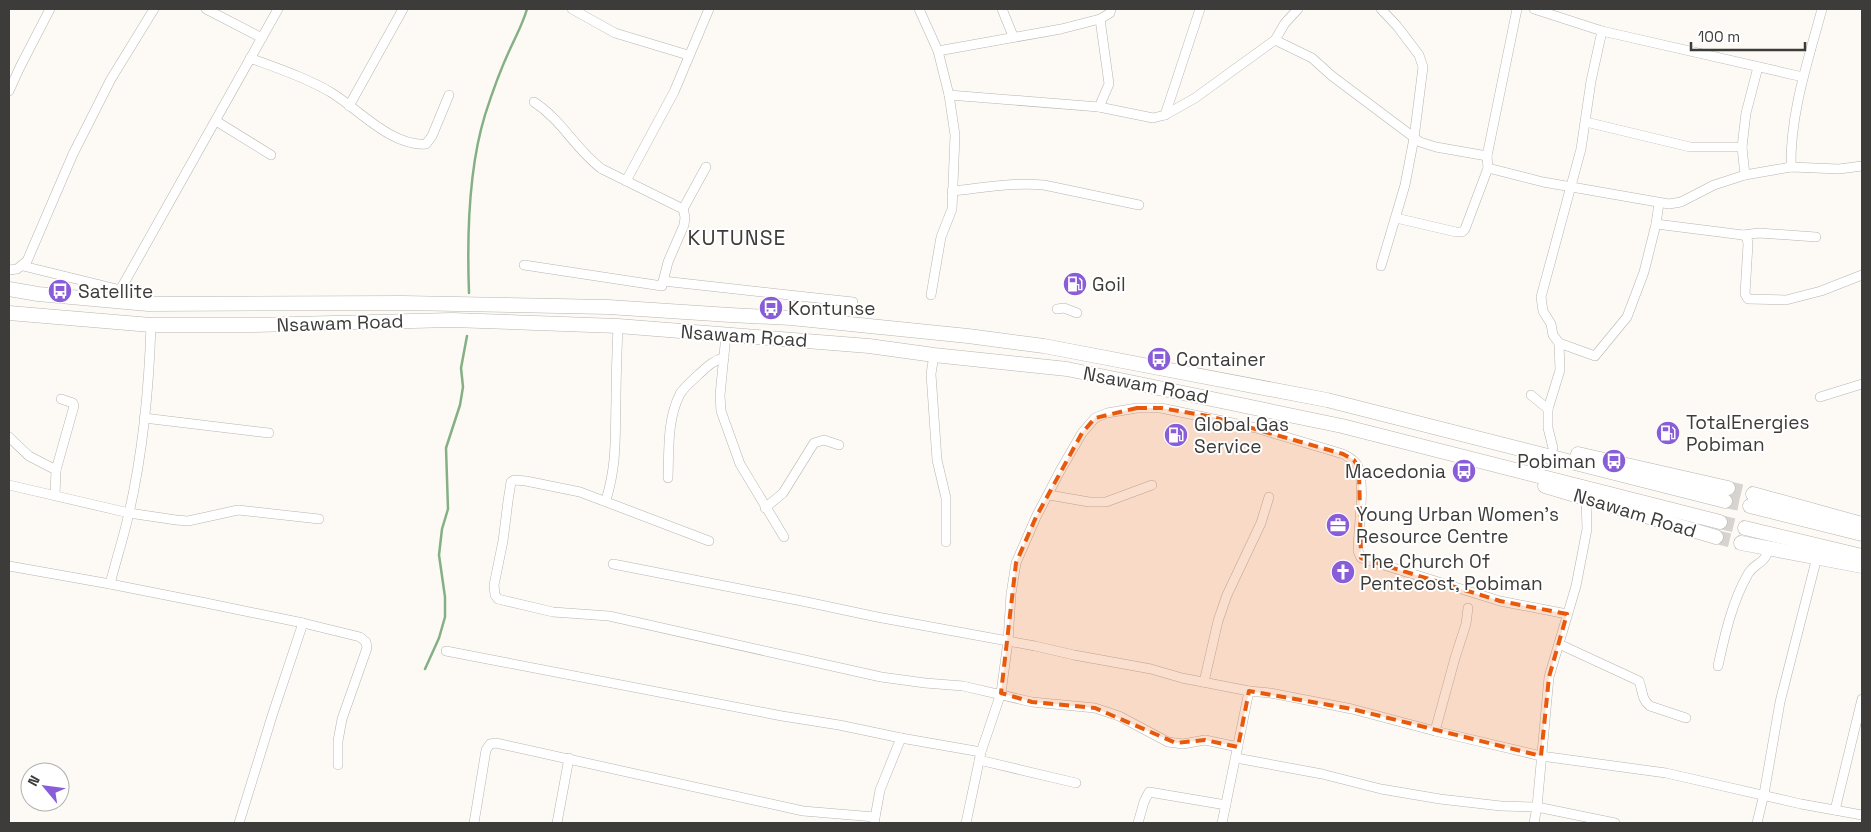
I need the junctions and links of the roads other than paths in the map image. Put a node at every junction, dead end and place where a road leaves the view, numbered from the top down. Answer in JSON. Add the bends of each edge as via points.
{"nodes":[{"id":1,"x":50,"y":9,"type":"edge"},
{"id":2,"x":154,"y":9,"type":"edge"},
{"id":3,"x":206,"y":9,"type":"edge"},
{"id":4,"x":278,"y":9,"type":"edge"},
{"id":5,"x":403,"y":9,"type":"edge"},
{"id":6,"x":572,"y":9,"type":"edge"},
{"id":7,"x":709,"y":9,"type":"edge"},
{"id":8,"x":919,"y":9,"type":"edge"},
{"id":9,"x":1002,"y":9,"type":"edge"},
{"id":10,"x":1111,"y":9,"type":"edge"},
{"id":11,"x":1200,"y":9,"type":"edge"},
{"id":12,"x":1289,"y":9,"type":"edge"},
{"id":13,"x":1298,"y":9,"type":"edge"},
{"id":14,"x":1381,"y":9,"type":"edge"},
{"id":15,"x":1517,"y":9,"type":"edge"},
{"id":16,"x":1534,"y":9,"type":"edge"},
{"id":17,"x":1822,"y":9,"type":"edge"},
{"id":18,"x":1100,"y":19,"type":"junction"},
{"id":19,"x":1285,"y":23,"type":"junction"},
{"id":20,"x":1602,"y":31,"type":"junction"},
{"id":21,"x":1013,"y":36,"type":"junction"},
{"id":22,"x":262,"y":38,"type":"junction"},
{"id":23,"x":1275,"y":40,"type":"junction"},
{"id":24,"x":938,"y":51,"type":"junction"},
{"id":25,"x":688,"y":55,"type":"junction"},
{"id":26,"x":250,"y":58,"type":"junction"},
{"id":27,"x":1758,"y":67,"type":"junction"},
{"id":28,"x":1803,"y":77,"type":"junction"},
{"id":29,"x":9,"y":92,"type":"edge"},
{"id":30,"x":449,"y":95,"type":"dead end"},
{"id":31,"x":949,"y":95,"type":"junction"},
{"id":32,"x":534,"y":102,"type":"dead end"},
{"id":33,"x":349,"y":106,"type":"junction"},
{"id":34,"x":1099,"y":107,"type":"junction"},
{"id":35,"x":1165,"y":115,"type":"junction"},
{"id":36,"x":216,"y":121,"type":"junction"},
{"id":37,"x":1586,"y":122,"type":"junction"},
{"id":38,"x":1414,"y":138,"type":"junction"},
{"id":39,"x":1742,"y":147,"type":"junction"},
{"id":40,"x":271,"y":155,"type":"dead end"},
{"id":41,"x":1487,"y":156,"type":"junction"},
{"id":42,"x":1862,"y":166,"type":"edge"},
{"id":43,"x":706,"y":167,"type":"dead end"},
{"id":44,"x":1791,"y":167,"type":"junction"},
{"id":45,"x":1488,"y":168,"type":"junction"},
{"id":46,"x":1745,"y":175,"type":"junction"},
{"id":47,"x":626,"y":181,"type":"junction"},
{"id":48,"x":1572,"y":187,"type":"junction"},
{"id":49,"x":952,"y":192,"type":"junction"},
{"id":50,"x":1659,"y":203,"type":"junction"},
{"id":51,"x":1139,"y":205,"type":"dead end"},
{"id":52,"x":683,"y":209,"type":"junction"},
{"id":53,"x":1396,"y":218,"type":"junction"},
{"id":54,"x":1656,"y":224,"type":"junction"},
{"id":55,"x":1743,"y":235,"type":"junction"},
{"id":56,"x":1816,"y":237,"type":"dead end"},
{"id":57,"x":524,"y":265,"type":"dead end"},
{"id":58,"x":22,"y":266,"type":"junction"},
{"id":59,"x":1381,"y":266,"type":"dead end"},
{"id":60,"x":9,"y":270,"type":"edge"},
{"id":61,"x":1862,"y":275,"type":"edge"},
{"id":62,"x":663,"y":280,"type":"junction"},
{"id":63,"x":9,"y":289,"type":"edge"},
{"id":64,"x":118,"y":295,"type":"junction"},
{"id":65,"x":931,"y":295,"type":"dead end"},
{"id":66,"x":853,"y":302,"type":"dead end"},
{"id":67,"x":608,"y":307,"type":"junction"},
{"id":68,"x":1057,"y":309,"type":"dead end"},
{"id":69,"x":9,"y":313,"type":"edge"},
{"id":70,"x":1077,"y":314,"type":"dead end"},
{"id":71,"x":151,"y":325,"type":"junction"},
{"id":72,"x":612,"y":326,"type":"junction"},
{"id":73,"x":726,"y":335,"type":"junction"},
{"id":74,"x":1559,"y":343,"type":"junction"},
{"id":75,"x":934,"y":356,"type":"junction"},
{"id":76,"x":724,"y":358,"type":"junction"},
{"id":77,"x":1862,"y":384,"type":"edge"},
{"id":78,"x":1164,"y":388,"type":"junction"},
{"id":79,"x":1531,"y":396,"type":"dead end"},
{"id":80,"x":1820,"y":397,"type":"dead end"},
{"id":81,"x":62,"y":399,"type":"dead end"},
{"id":82,"x":1161,"y":408,"type":"junction"},
{"id":83,"x":1548,"y":409,"type":"junction"},
{"id":84,"x":144,"y":418,"type":"junction"},
{"id":85,"x":1452,"y":432,"type":"junction"},
{"id":86,"x":269,"y":433,"type":"dead end"},
{"id":87,"x":9,"y":437,"type":"edge"},
{"id":88,"x":839,"y":445,"type":"dead end"},
{"id":89,"x":1554,"y":448,"type":"junction"},
{"id":90,"x":1469,"y":457,"type":"junction"},
{"id":91,"x":56,"y":470,"type":"junction"},
{"id":92,"x":668,"y":478,"type":"dead end"},
{"id":93,"x":1152,"y":484,"type":"dead end"},
{"id":94,"x":9,"y":485,"type":"edge"},
{"id":95,"x":1049,"y":495,"type":"junction"},
{"id":96,"x":55,"y":496,"type":"junction"},
{"id":97,"x":1269,"y":497,"type":"dead end"},
{"id":98,"x":1586,"y":497,"type":"junction"},
{"id":99,"x":606,"y":500,"type":"junction"},
{"id":100,"x":765,"y":508,"type":"junction"},
{"id":101,"x":129,"y":513,"type":"junction"},
{"id":102,"x":319,"y":519,"type":"dead end"},
{"id":103,"x":1720,"y":522,"type":"tunnel mouth"},
{"id":104,"x":1862,"y":524,"type":"edge"},
{"id":105,"x":1745,"y":528,"type":"tunnel mouth"},
{"id":106,"x":1862,"y":534,"type":"edge"},
{"id":107,"x":784,"y":537,"type":"dead end"},
{"id":108,"x":1716,"y":537,"type":"tunnel mouth"},
{"id":109,"x":709,"y":541,"type":"dead end"},
{"id":110,"x":946,"y":542,"type":"dead end"},
{"id":111,"x":1741,"y":543,"type":"tunnel mouth"},
{"id":112,"x":1769,"y":548,"type":"junction"},
{"id":113,"x":1862,"y":556,"type":"edge"},
{"id":114,"x":1817,"y":557,"type":"junction"},
{"id":115,"x":613,"y":564,"type":"dead end"},
{"id":116,"x":9,"y":566,"type":"edge"},
{"id":117,"x":1862,"y":566,"type":"edge"},
{"id":118,"x":110,"y":584,"type":"junction"},
{"id":119,"x":1468,"y":608,"type":"dead end"},
{"id":120,"x":1567,"y":614,"type":"junction"},
{"id":121,"x":303,"y":623,"type":"junction"},
{"id":122,"x":1008,"y":641,"type":"junction"},
{"id":123,"x":1559,"y":644,"type":"junction"},
{"id":124,"x":446,"y":651,"type":"dead end"},
{"id":125,"x":1718,"y":666,"type":"dead end"},
{"id":126,"x":1204,"y":682,"type":"junction"},
{"id":127,"x":1249,"y":691,"type":"junction"},
{"id":128,"x":1001,"y":693,"type":"junction"},
{"id":129,"x":1862,"y":699,"type":"edge"},
{"id":130,"x":1686,"y":718,"type":"dead end"},
{"id":131,"x":1435,"y":731,"type":"junction"},
{"id":132,"x":901,"y":738,"type":"junction"},
{"id":133,"x":1238,"y":747,"type":"junction"},
{"id":134,"x":980,"y":756,"type":"junction"},
{"id":135,"x":1541,"y":756,"type":"junction"},
{"id":136,"x":569,"y":758,"type":"junction"},
{"id":137,"x":1236,"y":758,"type":"junction"},
{"id":138,"x":338,"y":765,"type":"dead end"},
{"id":139,"x":1076,"y":783,"type":"dead end"},
{"id":140,"x":1764,"y":794,"type":"junction"},
{"id":141,"x":1226,"y":805,"type":"junction"},
{"id":142,"x":1537,"y":807,"type":"junction"},
{"id":143,"x":1836,"y":810,"type":"junction"},
{"id":144,"x":1858,"y":814,"type":"edge"},
{"id":145,"x":874,"y":820,"type":"edge"},
{"id":146,"x":240,"y":823,"type":"edge"},
{"id":147,"x":474,"y":823,"type":"edge"},
{"id":148,"x":557,"y":823,"type":"edge"},
{"id":149,"x":966,"y":823,"type":"edge"},
{"id":150,"x":1138,"y":823,"type":"edge"},
{"id":151,"x":1222,"y":823,"type":"edge"},
{"id":152,"x":1534,"y":823,"type":"edge"},
{"id":153,"x":1615,"y":823,"type":"edge"},
{"id":154,"x":1757,"y":823,"type":"edge"},
{"id":155,"x":1851,"y":823,"type":"edge"}],
"edges":[{"from":1,"to":29,"type":"street"},
{"from":2,"to":58,"type":"street","via":[[111,79],[72,154],[30,255]]},
{"from":3,"to":22,"type":"street"},
{"from":4,"to":22,"type":"street"},
{"from":5,"to":33,"type":"street"},
{"from":6,"to":25,"type":"street","via":[[615,33]]},
{"from":7,"to":25,"type":"street"},
{"from":8,"to":24,"type":"street"},
{"from":9,"to":21,"type":"street"},
{"from":10,"to":18,"type":"street"},
{"from":11,"to":35,"type":"street"},
{"from":12,"to":19,"type":"street"},
{"from":13,"to":19,"type":"street"},
{"from":14,"to":38,"type":"street","via":[[1419,55],[1423,67]]},
{"from":15,"to":41,"type":"street"},
{"from":16,"to":20,"type":"street"},
{"from":17,"to":28,"type":"street"},
{"from":18,"to":21,"type":"street"},
{"from":18,"to":34,"type":"street","via":[[1109,84]]},
{"from":19,"to":23,"type":"street"},
{"from":20,"to":27,"type":"street"},
{"from":20,"to":37,"type":"street"},
{"from":21,"to":24,"type":"street"},
{"from":22,"to":26,"type":"street"},
{"from":23,"to":35,"type":"street","via":[[1195,98]]},
{"from":23,"to":38,"type":"street","via":[[1312,58]]},
{"from":24,"to":31,"type":"street"},
{"from":25,"to":47,"type":"street","via":[[674,92]]},
{"from":26,"to":33,"type":"street","via":[[320,87]]},
{"from":26,"to":36,"type":"street"},
{"from":27,"to":28,"type":"street"},
{"from":27,"to":39,"type":"street","via":[[1746,113]]},
{"from":28,"to":44,"type":"street","via":[[1790,146]]},
{"from":30,"to":33,"type":"street","via":[[426,144],[409,142],[384,130]]},
{"from":31,"to":34,"type":"street"},
{"from":31,"to":49,"type":"street","via":[[955,134]]},
{"from":32,"to":47,"type":"street","via":[[554,116],[592,161]]},
{"from":34,"to":35,"type":"street","via":[[1153,118]]},
{"from":36,"to":40,"type":"street"},
{"from":36,"to":64,"type":"street"},
{"from":37,"to":39,"type":"street","via":[[1690,147]]},
{"from":37,"to":48,"type":"street"},
{"from":38,"to":41,"type":"street","via":[[1428,146]]},
{"from":38,"to":53,"type":"street","via":[[1406,185]]},
{"from":39,"to":46,"type":"street"},
{"from":41,"to":45,"type":"street"},
{"from":42,"to":44,"type":"street","via":[[1839,169]]},
{"from":43,"to":52,"type":"street"},
{"from":44,"to":46,"type":"street"},
{"from":45,"to":48,"type":"street"},
{"from":45,"to":53,"type":"street","via":[[1462,232]]},
{"from":46,"to":50,"type":"street","via":[[1714,185],[1681,202]]},
{"from":47,"to":52,"type":"street"},
{"from":48,"to":50,"type":"street"},
{"from":48,"to":74,"type":"street","via":[[1541,297],[1543,311]]},
{"from":49,"to":51,"type":"street","via":[[996,185],[1044,185]]},
{"from":49,"to":65,"type":"street","via":[[952,209],[941,237]]},
{"from":50,"to":54,"type":"street"},
{"from":52,"to":62,"type":"street","via":[[684,225]]},
{"from":53,"to":59,"type":"street"},
{"from":54,"to":55,"type":"street"},
{"from":54,"to":74,"type":"street","via":[[1644,272],[1627,317],[1601,350],[1595,356]]},
{"from":55,"to":56,"type":"street"},
{"from":55,"to":61,"type":"street","via":[[1748,244],[1745,294],[1748,299],[1786,300]]},
{"from":57,"to":62,"type":"street","via":[[662,286]]},
{"from":58,"to":60,"type":"street"},
{"from":58,"to":64,"type":"street"},
{"from":62,"to":66,"type":"street"},
{"from":63,"to":64,"type":"highway","name":"Nsawam Road"},
{"from":64,"to":67,"type":"highway","name":"Nsawam Road","via":[[205,305],[357,303]]},
{"from":67,"to":72,"type":"highway"},
{"from":67,"to":85,"type":"highway","name":"Nsawam Road","via":[[792,318],[1044,346],[1327,400]]},
{"from":68,"to":70,"type":"street","via":[[1064,308]]},
{"from":69,"to":71,"type":"highway","name":"Nsawam Road"},
{"from":71,"to":72,"type":"highway","name":"Nsawam Road","via":[[253,326],[452,320]]},
{"from":71,"to":84,"type":"street"},
{"from":72,"to":73,"type":"highway","name":"Nsawam Road"},
{"from":72,"to":99,"type":"street","via":[[616,453]]},
{"from":73,"to":75,"type":"highway","name":"Nsawam Road","via":[[869,346]]},
{"from":73,"to":76,"type":"street"},
{"from":74,"to":83,"type":"street","via":[[1560,370]]},
{"from":75,"to":78,"type":"highway","name":"Nsawam Road","via":[[1067,369]]},
{"from":75,"to":110,"type":"street","via":[[931,374],[937,460],[946,498]]},
{"from":76,"to":92,"type":"street","via":[[715,360],[679,396],[669,438]]},
{"from":76,"to":100,"type":"street","via":[[721,411],[740,464]]},
{"from":77,"to":80,"type":"street"},
{"from":78,"to":82,"type":"street"},
{"from":78,"to":90,"type":"highway","name":"Nsawam Road"},
{"from":79,"to":83,"type":"street"},
{"from":81,"to":91,"type":"street","via":[[74,406]]},
{"from":82,"to":95,"type":"street","via":[[1137,408],[1095,418],[1082,433]]},
{"from":82,"to":120,"type":"street","via":[[1256,428],[1326,448],[1354,460],[1359,470],[1360,491],[1358,552],[1366,561],[1500,600]]},
{"from":83,"to":89,"type":"street","via":[[1548,428]]},
{"from":84,"to":86,"type":"street"},
{"from":84,"to":101,"type":"street"},
{"from":85,"to":89,"type":"highway","name":"Nsawam Road"},
{"from":85,"to":89,"type":"highway","name":"Nsawam Road","via":[[1726,494]]},
{"from":87,"to":91,"type":"street","via":[[29,456]]},
{"from":88,"to":100,"type":"street","via":[[824,440],[814,444],[783,493]]},
{"from":90,"to":98,"type":"highway","name":"Nsawam Road","via":[[1508,475]]},
{"from":90,"to":103,"type":"highway","name":"Nsawam Road"},
{"from":91,"to":96,"type":"street"},
{"from":93,"to":95,"type":"street","via":[[1106,502]]},
{"from":94,"to":96,"type":"street"},
{"from":95,"to":122,"type":"street","via":[[1016,563]]},
{"from":96,"to":101,"type":"street"},
{"from":97,"to":126,"type":"street","via":[[1258,530],[1227,594]]},
{"from":98,"to":108,"type":"highway","name":"Nsawam Road"},
{"from":98,"to":120,"type":"street","via":[[1587,529]]},
{"from":99,"to":109,"type":"street"},
{"from":99,"to":128,"type":"street","via":[[562,488],[512,481],[494,585],[496,597],[553,612],[619,618],[881,676]]},
{"from":100,"to":107,"type":"street"},
{"from":101,"to":102,"type":"street","via":[[188,521],[248,510]]},
{"from":101,"to":118,"type":"street"},
{"from":104,"to":106,"type":"highway","via":[[1752,500]]},
{"from":105,"to":113,"type":"highway"},
{"from":111,"to":112,"type":"highway"},
{"from":112,"to":114,"type":"highway"},
{"from":112,"to":125,"type":"street","via":[[1766,559],[1753,568],[1745,580],[1728,623]]},
{"from":114,"to":117,"type":"highway"},
{"from":114,"to":140,"type":"street","via":[[1780,702]]},
{"from":115,"to":122,"type":"street"},
{"from":116,"to":118,"type":"street"},
{"from":118,"to":121,"type":"street"},
{"from":119,"to":131,"type":"street"},
{"from":120,"to":123,"type":"street"},
{"from":121,"to":138,"type":"street","via":[[357,636],[366,642],[365,654],[342,719]]},
{"from":121,"to":146,"type":"street"},
{"from":122,"to":126,"type":"street"},
{"from":122,"to":128,"type":"street"},
{"from":123,"to":130,"type":"street","via":[[1639,681],[1642,698],[1650,706]]},
{"from":123,"to":135,"type":"street","via":[[1549,677]]},
{"from":124,"to":132,"type":"street"},
{"from":126,"to":127,"type":"street"},
{"from":127,"to":131,"type":"street","via":[[1352,708]]},
{"from":127,"to":133,"type":"street"},
{"from":128,"to":133,"type":"street","via":[[1032,702],[1095,708],[1176,744],[1205,740]]},
{"from":128,"to":134,"type":"street"},
{"from":129,"to":143,"type":"street"},
{"from":131,"to":135,"type":"street"},
{"from":132,"to":134,"type":"street"},
{"from":132,"to":145,"type":"street","via":[[880,790]]},
{"from":133,"to":137,"type":"street"},
{"from":134,"to":139,"type":"street"},
{"from":134,"to":149,"type":"street"},
{"from":135,"to":140,"type":"street","via":[[1666,773]]},
{"from":135,"to":142,"type":"street"},
{"from":136,"to":145,"type":"street","via":[[803,811]]},
{"from":136,"to":147,"type":"street","via":[[490,744],[485,754]]},
{"from":136,"to":148,"type":"street"},
{"from":137,"to":141,"type":"street"},
{"from":137,"to":142,"type":"street","via":[[1381,789],[1501,806]]},
{"from":140,"to":143,"type":"street"},
{"from":140,"to":154,"type":"street"},
{"from":141,"to":150,"type":"street","via":[[1149,792]]},
{"from":141,"to":151,"type":"street"},
{"from":142,"to":152,"type":"street"},
{"from":142,"to":153,"type":"street"},
{"from":143,"to":144,"type":"street"},
{"from":144,"to":155,"type":"street"}]}
